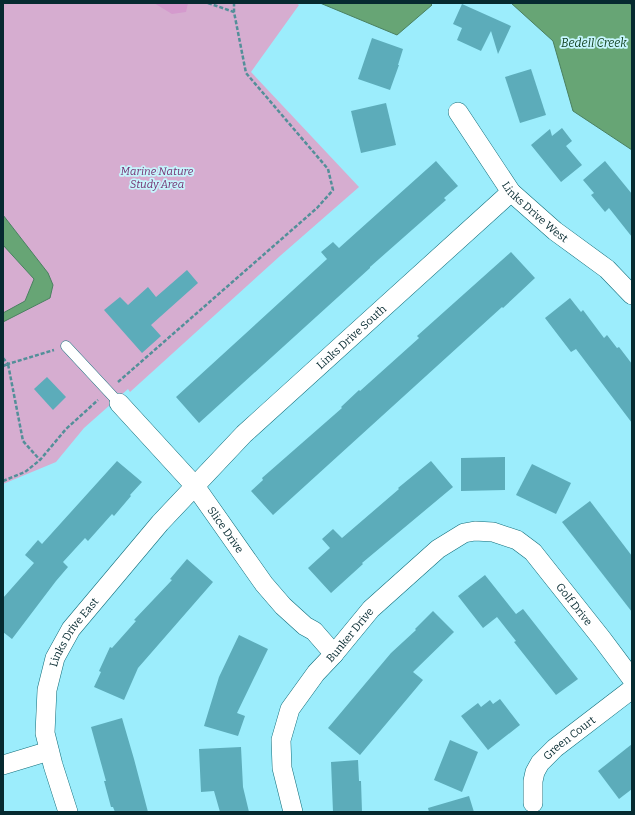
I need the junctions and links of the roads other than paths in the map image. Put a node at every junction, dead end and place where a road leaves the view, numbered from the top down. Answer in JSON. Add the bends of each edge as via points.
{"nodes":[{"id":1,"x":458,"y":112,"type":"dead end"},
{"id":2,"x":511,"y":192,"type":"junction"},
{"id":3,"x":632,"y":295,"type":"edge"},
{"id":4,"x":66,"y":346,"type":"road end"},
{"id":5,"x":113,"y":397,"type":"joint"},
{"id":6,"x":195,"y":486,"type":"junction"},
{"id":7,"x":510,"y":538,"type":"joint"},
{"id":8,"x":334,"y":654,"type":"junction"},
{"id":9,"x":632,"y":679,"type":"edge"},
{"id":10,"x":632,"y":689,"type":"edge"},
{"id":11,"x":49,"y":751,"type":"junction"},
{"id":12,"x":3,"y":765,"type":"edge"},
{"id":13,"x":533,"y":803,"type":"dead end"},
{"id":14,"x":68,"y":812,"type":"edge"},
{"id":15,"x":293,"y":812,"type":"edge"}],
"edges":[{"from":1,"to":2,"type":"street","name":"Links Drive West"},
{"from":2,"to":3,"type":"street","name":"Links Drive West","via":[[555,231],[607,269]]},
{"from":2,"to":6,"type":"street","name":"Links Drive South","via":[[244,434]]},
{"from":4,"to":5,"type":"lane"},
{"from":5,"to":6,"type":"street","name":"Slice Drive"},
{"from":6,"to":8,"type":"street","name":"Slice Drive","via":[[282,606],[314,631]]},
{"from":6,"to":11,"type":"street","name":"Links Drive East","via":[[160,523],[71,629],[55,658],[47,690],[45,732]]},
{"from":7,"to":8,"type":"street","name":"Bunker Drive","via":[[493,532],[475,531],[464,533],[438,550],[371,609]]},
{"from":7,"to":9,"type":"street","name":"Golf Drive","via":[[533,552]]},
{"from":8,"to":15,"type":"street","name":"Bunker Drive","via":[[316,673],[290,709],[281,740],[282,768]]},
{"from":10,"to":13,"type":"street","name":"Green Court","via":[[555,748],[540,763],[533,781]]},
{"from":11,"to":12,"type":"street"},
{"from":11,"to":14,"type":"street","name":"Links Drive East"}]}
